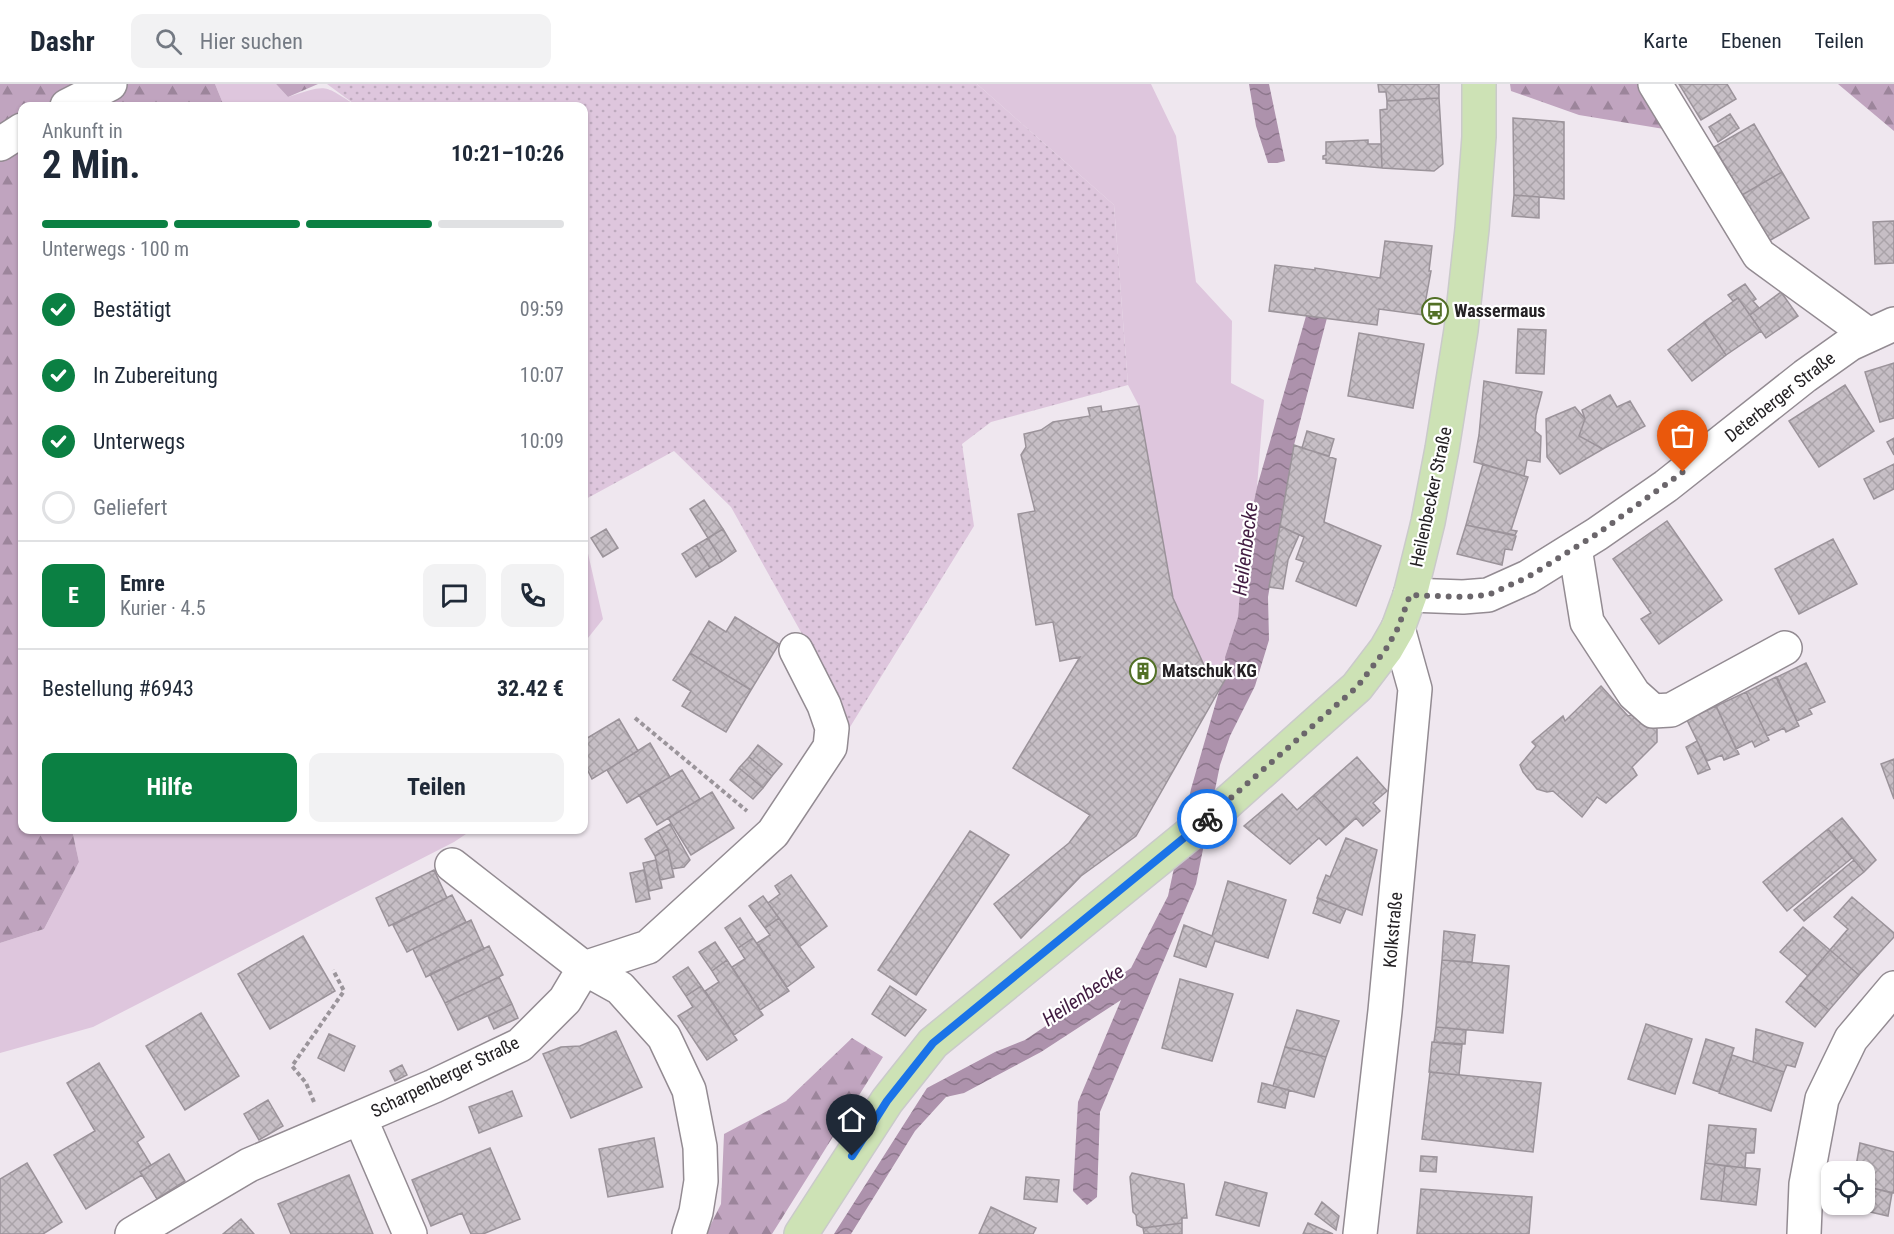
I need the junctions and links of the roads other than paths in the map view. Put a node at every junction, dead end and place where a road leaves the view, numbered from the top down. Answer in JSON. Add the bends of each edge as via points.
{"nodes":[{"id":1,"x":110,"y":84,"type":"edge"},
{"id":2,"x":1479,"y":84,"type":"edge"},
{"id":3,"x":1656,"y":84,"type":"edge"},
{"id":4,"x":75,"y":102,"type":"edge"},
{"id":5,"x":18,"y":133,"type":"edge"},
{"id":6,"x":0,"y":144,"type":"edge"},
{"id":7,"x":1881,"y":330,"type":"edge"},
{"id":8,"x":1575,"y":548,"type":"junction"},
{"id":9,"x":1410,"y":595,"type":"junction"},
{"id":10,"x":1398,"y":628,"type":"junction"},
{"id":11,"x":1785,"y":648,"type":"dead end"},
{"id":12,"x":796,"y":650,"type":"dead end"},
{"id":13,"x":452,"y":865,"type":"dead end"},
{"id":14,"x":585,"y":968,"type":"junction"},
{"id":15,"x":1894,"y":988,"type":"edge"},
{"id":16,"x":360,"y":1118,"type":"junction"},
{"id":17,"x":132,"y":1234,"type":"edge"},
{"id":18,"x":410,"y":1234,"type":"edge"},
{"id":19,"x":689,"y":1234,"type":"edge"},
{"id":20,"x":801,"y":1234,"type":"edge"},
{"id":21,"x":1360,"y":1234,"type":"edge"},
{"id":22,"x":1804,"y":1234,"type":"edge"}],
"edges":[{"from":1,"to":4,"type":"street"},
{"from":2,"to":9,"type":"main road","name":"Heilenbecker Straße","via":[[1479,137],[1461,330],[1428,522]]},
{"from":3,"to":7,"type":"street","name":"Deterberger Straße","via":[[1759,255]]},
{"from":5,"to":6,"type":"street"},
{"from":7,"to":8,"type":"street","name":"Deterberger Straße","via":[[1850,344],[1805,376],[1666,486]]},
{"from":8,"to":9,"type":"street","name":"Deterberger Straße","via":[[1528,577],[1488,595]]},
{"from":8,"to":11,"type":"street","via":[[1587,622],[1634,694],[1653,711],[1671,710]]},
{"from":9,"to":10,"type":"main road","name":"Heilenbecker Straße"},
{"from":10,"to":20,"type":"main road","name":"Heilenbecker Straße","via":[[1357,687],[1219,810],[933,1043],[887,1101]]},
{"from":10,"to":21,"type":"street","name":"Kolkstraße","via":[[1415,689]]},
{"from":12,"to":14,"type":"street","via":[[824,705],[832,728],[830,747],[773,832],[648,947]]},
{"from":13,"to":14,"type":"street"},
{"from":14,"to":16,"type":"street","name":"Scharpenberger Straße","via":[[565,1000],[520,1045]]},
{"from":14,"to":19,"type":"street","via":[[620,988],[664,1037],[689,1090],[700,1147],[701,1181]]},
{"from":15,"to":22,"type":"street","via":[[1851,1039],[1822,1099],[1806,1184]]},
{"from":16,"to":17,"type":"street","name":"Scharpenberger Straße","via":[[249,1165]]},
{"from":16,"to":18,"type":"street"}]}
